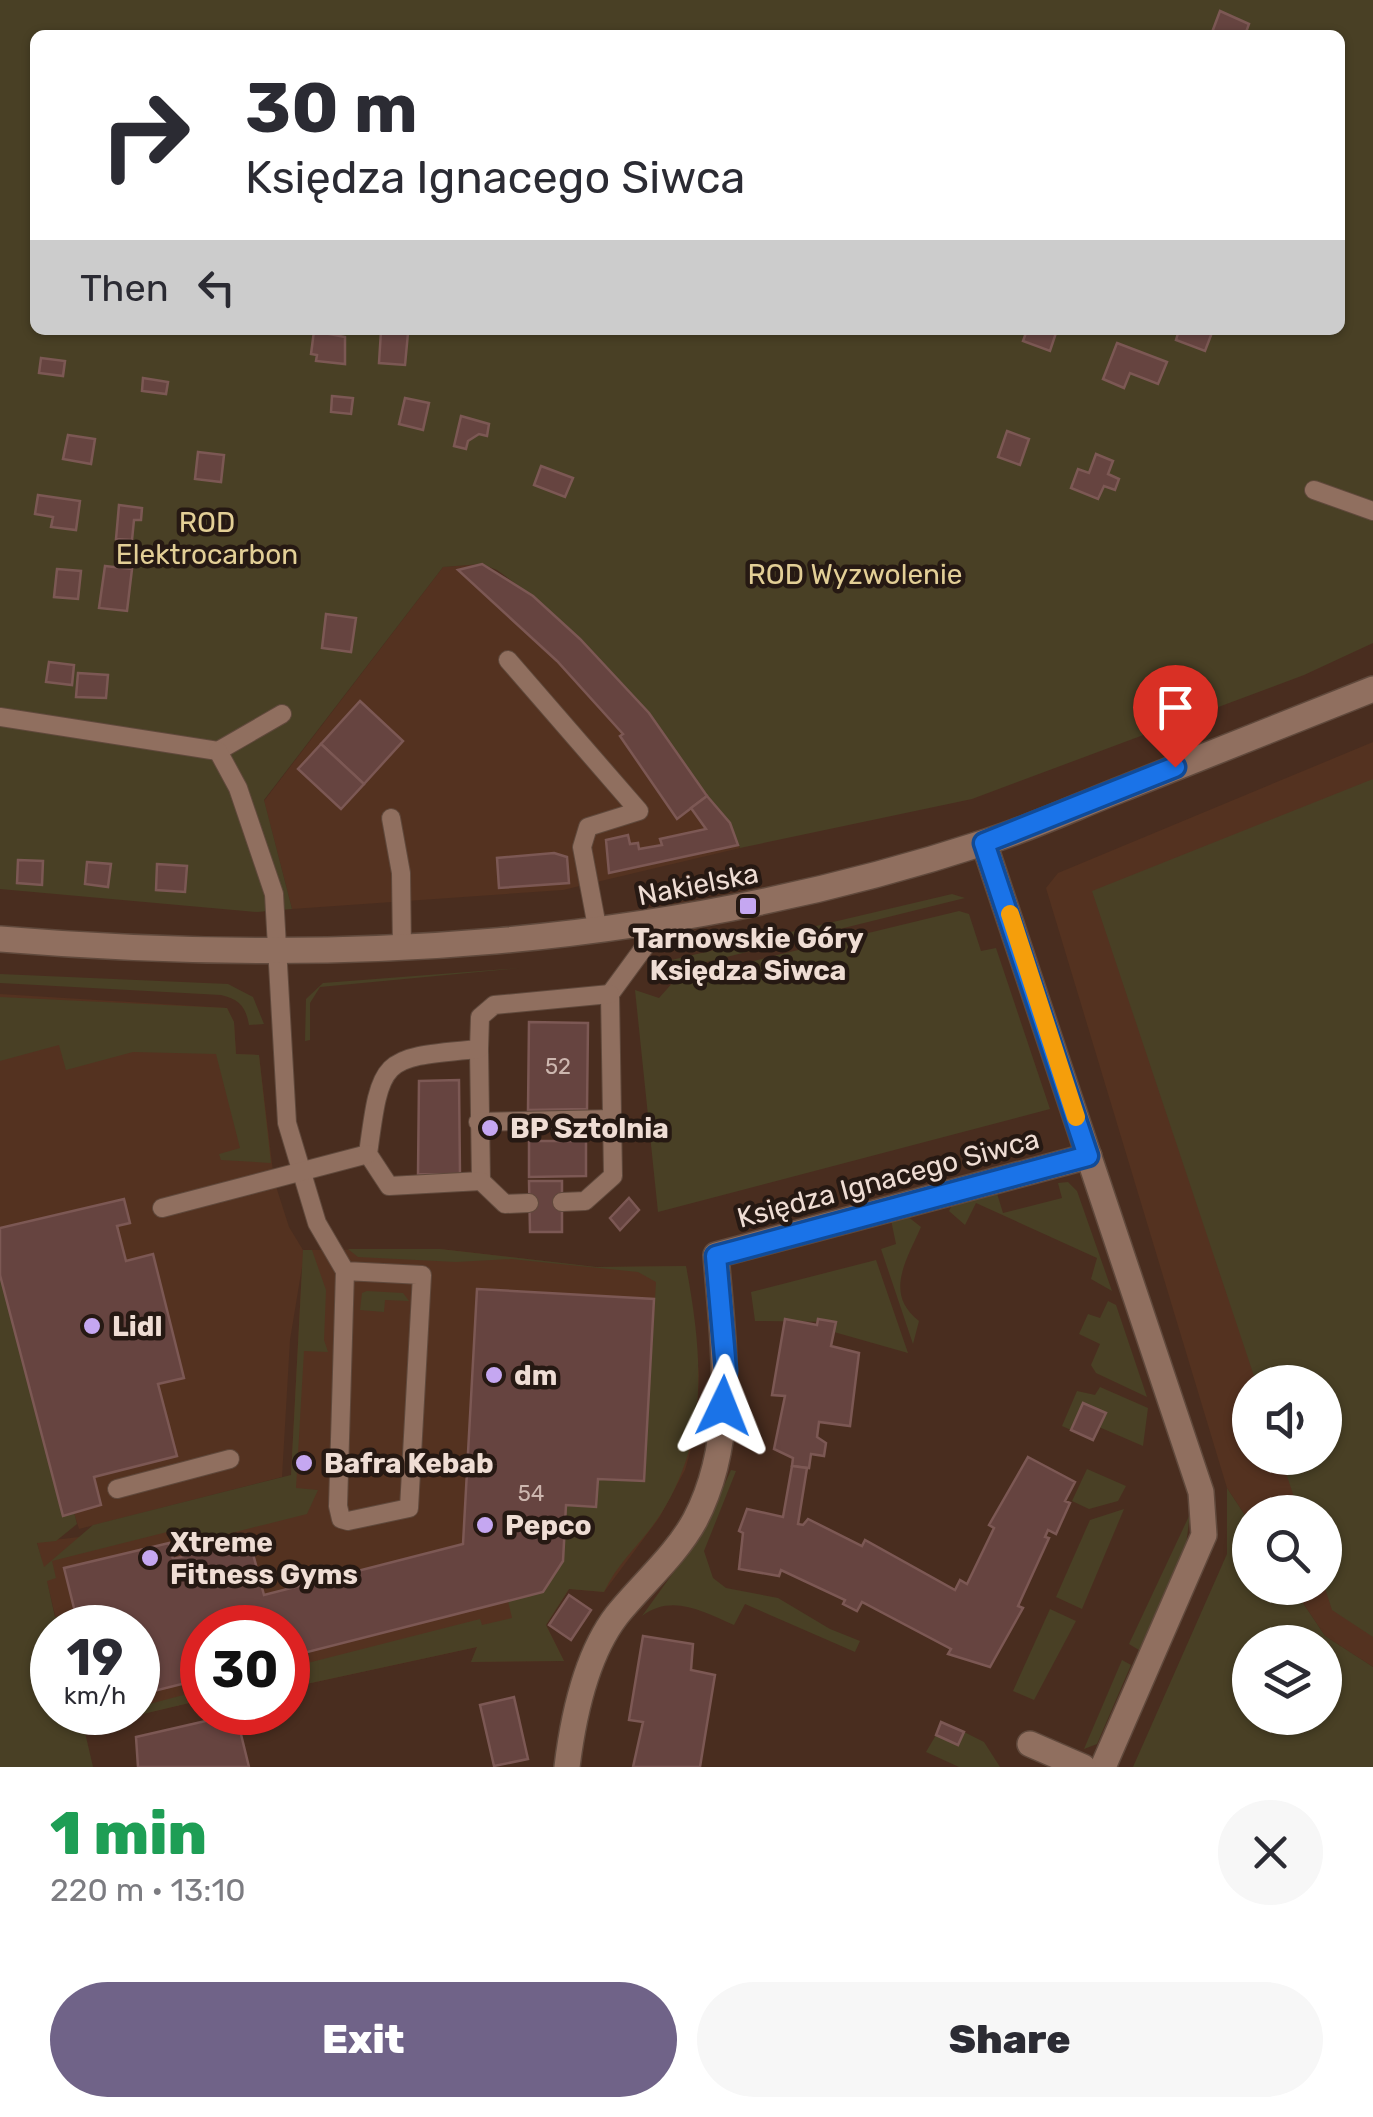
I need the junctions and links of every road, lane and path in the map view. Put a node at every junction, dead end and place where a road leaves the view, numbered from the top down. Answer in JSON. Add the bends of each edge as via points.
{"nodes":[{"id":1,"x":1314,"y":490,"type":"dead end"},
{"id":2,"x":1373,"y":511,"type":"edge"},
{"id":3,"x":508,"y":660,"type":"dead end"},
{"id":4,"x":1373,"y":689,"type":"edge"},
{"id":5,"x":282,"y":714,"type":"dead end"},
{"id":6,"x":0,"y":717,"type":"edge"},
{"id":7,"x":218,"y":750,"type":"junction"},
{"id":8,"x":390,"y":818,"type":"dead end"},
{"id":9,"x":984,"y":843,"type":"junction"},
{"id":10,"x":662,"y":923,"type":"junction"},
{"id":11,"x":598,"y":932,"type":"junction"},
{"id":12,"x":0,"y":940,"type":"edge"},
{"id":13,"x":402,"y":950,"type":"junction"},
{"id":14,"x":277,"y":953,"type":"junction"},
{"id":15,"x":610,"y":994,"type":"junction"},
{"id":16,"x":478,"y":1048,"type":"junction"},
{"id":17,"x":612,"y":1120,"type":"junction"},
{"id":18,"x":478,"y":1122,"type":"junction"},
{"id":19,"x":368,"y":1154,"type":"junction"},
{"id":20,"x":1088,"y":1156,"type":"junction"},
{"id":21,"x":300,"y":1175,"type":"junction"},
{"id":22,"x":481,"y":1180,"type":"junction"},
{"id":23,"x":562,"y":1202,"type":"dead end"},
{"id":24,"x":530,"y":1203,"type":"dead end"},
{"id":25,"x":162,"y":1208,"type":"dead end"},
{"id":26,"x":346,"y":1271,"type":"junction"},
{"id":27,"x":230,"y":1459,"type":"dead end"},
{"id":28,"x":118,"y":1489,"type":"dead end"},
{"id":29,"x":1030,"y":1744,"type":"dead end"},
{"id":30,"x":568,"y":1767,"type":"edge"},
{"id":31,"x":1083,"y":1767,"type":"edge"},
{"id":32,"x":1103,"y":1767,"type":"edge"}],
"edges":[{"from":1,"to":2,"type":"lane"},
{"from":3,"to":11,"type":"lane","via":[[639,811],[588,826],[582,847]]},
{"from":4,"to":9,"type":"street","name":"Nakielska"},
{"from":5,"to":7,"type":"lane"},
{"from":6,"to":7,"type":"lane"},
{"from":7,"to":14,"type":"lane","via":[[274,894]]},
{"from":8,"to":13,"type":"lane","via":[[401,873]]},
{"from":9,"to":10,"type":"street","name":"Nakielska","via":[[846,884]]},
{"from":9,"to":20,"type":"street"},
{"from":10,"to":11,"type":"street","name":"Nakielska"},
{"from":10,"to":15,"type":"lane"},
{"from":11,"to":13,"type":"street","name":"Nakielska"},
{"from":12,"to":14,"type":"street","name":"Nakielska"},
{"from":13,"to":14,"type":"street","name":"Nakielska"},
{"from":14,"to":21,"type":"lane","via":[[281,1087]]},
{"from":15,"to":16,"type":"lane","via":[[494,1006],[480,1017]]},
{"from":15,"to":17,"type":"lane"},
{"from":16,"to":18,"type":"lane"},
{"from":16,"to":19,"type":"lane","via":[[403,1056],[387,1070],[376,1089]]},
{"from":17,"to":18,"type":"lane"},
{"from":17,"to":23,"type":"lane","via":[[613,1176],[585,1201]]},
{"from":18,"to":22,"type":"lane"},
{"from":19,"to":21,"type":"lane"},
{"from":19,"to":22,"type":"lane","via":[[390,1186]]},
{"from":20,"to":30,"type":"street","name":"Księdza Ignacego Siwca","via":[[716,1256],[726,1370],[713,1470],[694,1521],[614,1620],[593,1661]]},
{"from":20,"to":32,"type":"street","via":[[1201,1492],[1204,1535]]},
{"from":21,"to":25,"type":"lane"},
{"from":21,"to":26,"type":"lane","via":[[317,1223]]},
{"from":22,"to":24,"type":"lane","via":[[505,1204]]},
{"from":26,"to":26,"type":"lane","via":[[338,1506],[348,1521],[409,1508],[422,1275]]},
{"from":27,"to":28,"type":"lane"},
{"from":29,"to":31,"type":"street"}]}
